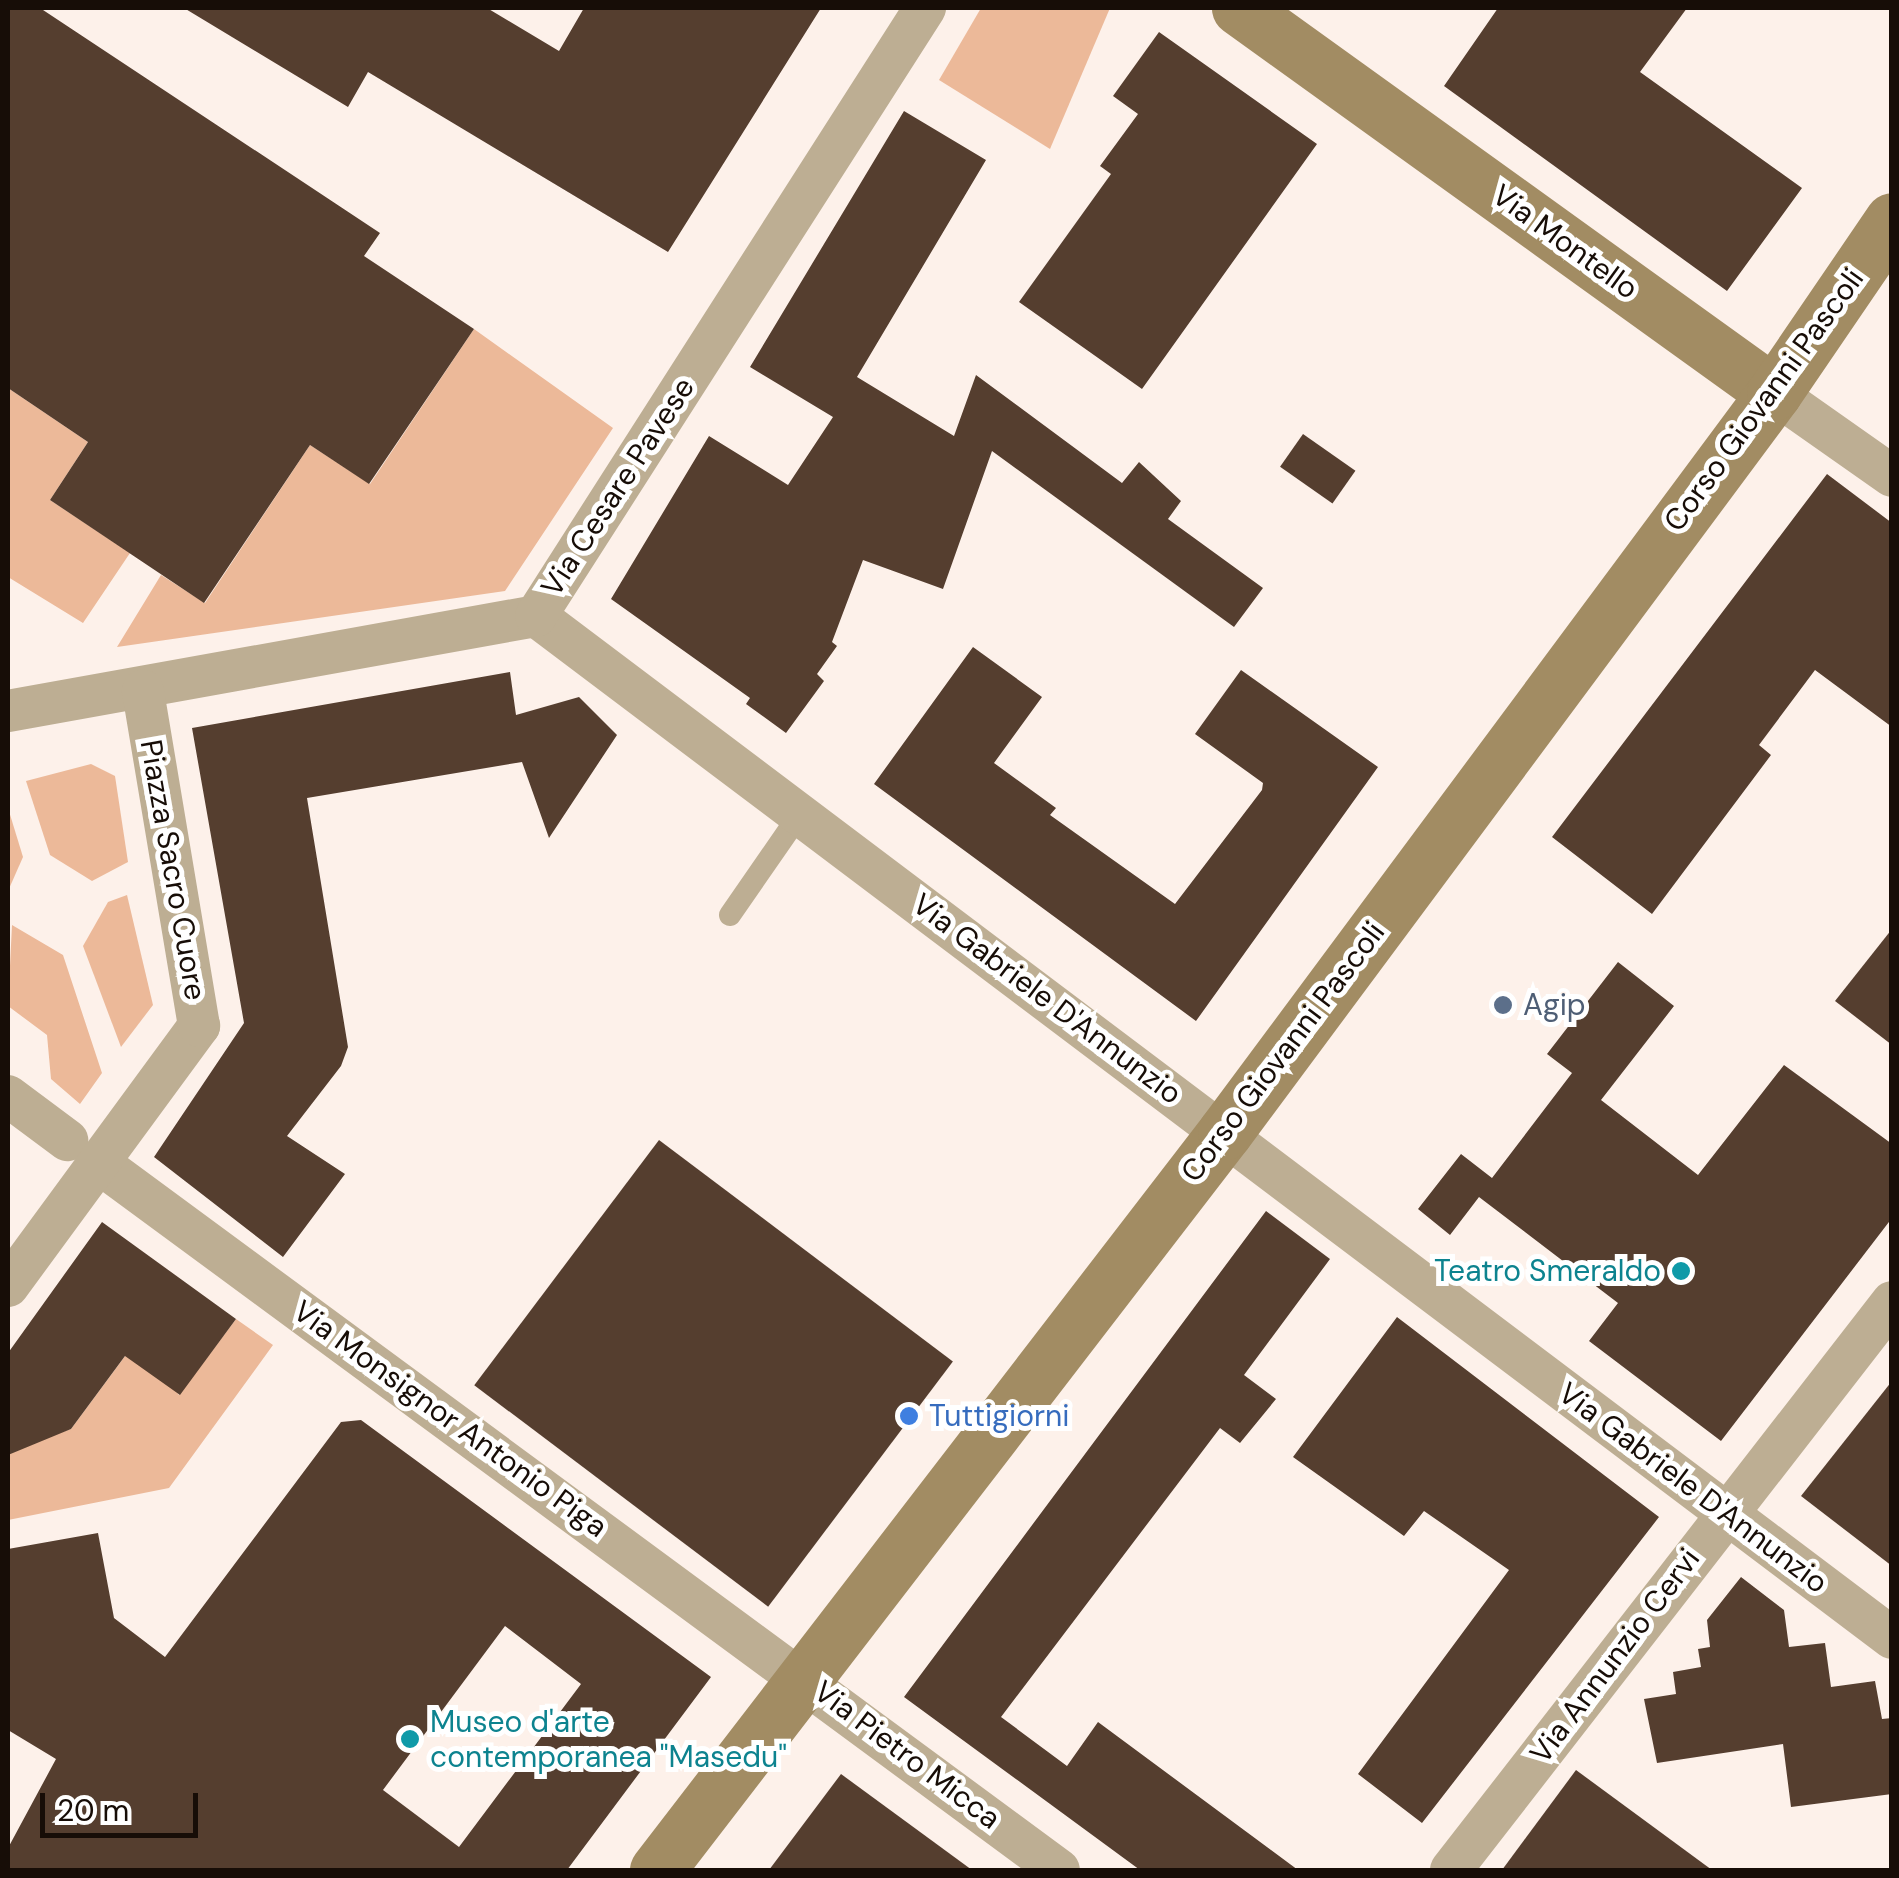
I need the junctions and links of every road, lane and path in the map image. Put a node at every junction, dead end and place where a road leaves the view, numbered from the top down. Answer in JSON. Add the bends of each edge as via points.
{"nodes":[{"id":1,"x":924,"y":8,"type":"edge"},
{"id":2,"x":1239,"y":8,"type":"edge"},
{"id":3,"x":1892,"y":220,"type":"edge"},
{"id":4,"x":1774,"y":393,"type":"junction"},
{"id":5,"x":1892,"y":476,"type":"edge"},
{"id":6,"x":536,"y":616,"type":"junction"},
{"id":7,"x":143,"y":691,"type":"junction"},
{"id":8,"x":8,"y":710,"type":"edge"},
{"id":9,"x":800,"y":814,"type":"junction"},
{"id":10,"x":730,"y":915,"type":"dead end"},
{"id":11,"x":8,"y":1096,"type":"edge"},
{"id":12,"x":1225,"y":1132,"type":"junction"},
{"id":13,"x":83,"y":1151,"type":"junction"},
{"id":14,"x":8,"y":1286,"type":"edge"},
{"id":15,"x":1892,"y":1302,"type":"edge"},
{"id":16,"x":1724,"y":1513,"type":"junction"},
{"id":17,"x":1892,"y":1638,"type":"edge"},
{"id":18,"x":802,"y":1675,"type":"junction"},
{"id":19,"x":657,"y":1870,"type":"edge"},
{"id":20,"x":1059,"y":1870,"type":"edge"},
{"id":21,"x":1451,"y":1870,"type":"edge"}],
"edges":[{"from":1,"to":6,"type":"street","name":"Via Cesare Pavese"},
{"from":2,"to":4,"type":"main road","name":"Via Montello"},
{"from":3,"to":4,"type":"main road","name":"Corso Giovanni Pascoli"},
{"from":4,"to":5,"type":"street","name":"Via Montello"},
{"from":4,"to":12,"type":"main road","name":"Corso Giovanni Pascoli"},
{"from":6,"to":7,"type":"street","name":"Via Cesare Pavese"},
{"from":6,"to":9,"type":"street","name":"Via Gabriele D'Annunzio"},
{"from":7,"to":8,"type":"street","name":"Via Cesare Pavese"},
{"from":7,"to":13,"type":"street","name":"Piazza Sacro Cuore","via":[[200,1026]]},
{"from":9,"to":10,"type":"lane"},
{"from":9,"to":12,"type":"street","name":"Via Gabriele D'Annunzio"},
{"from":11,"to":13,"type":"street"},
{"from":12,"to":16,"type":"street","name":"Via Gabriele D'Annunzio"},
{"from":12,"to":18,"type":"main road","name":"Corso Giovanni Pascoli"},
{"from":13,"to":14,"type":"street","name":"Piazza Sacro Cuore"},
{"from":13,"to":18,"type":"street","name":"Via Monsignor Antonio Piga"},
{"from":15,"to":16,"type":"street","name":"Via Annunzio Cervi"},
{"from":16,"to":17,"type":"street","name":"Via Gabriele D'Annunzio"},
{"from":16,"to":21,"type":"street","name":"Via Annunzio Cervi"},
{"from":18,"to":19,"type":"main road","name":"Corso Giovanni Pascoli"},
{"from":18,"to":20,"type":"street","name":"Via Pietro Micca"}]}
